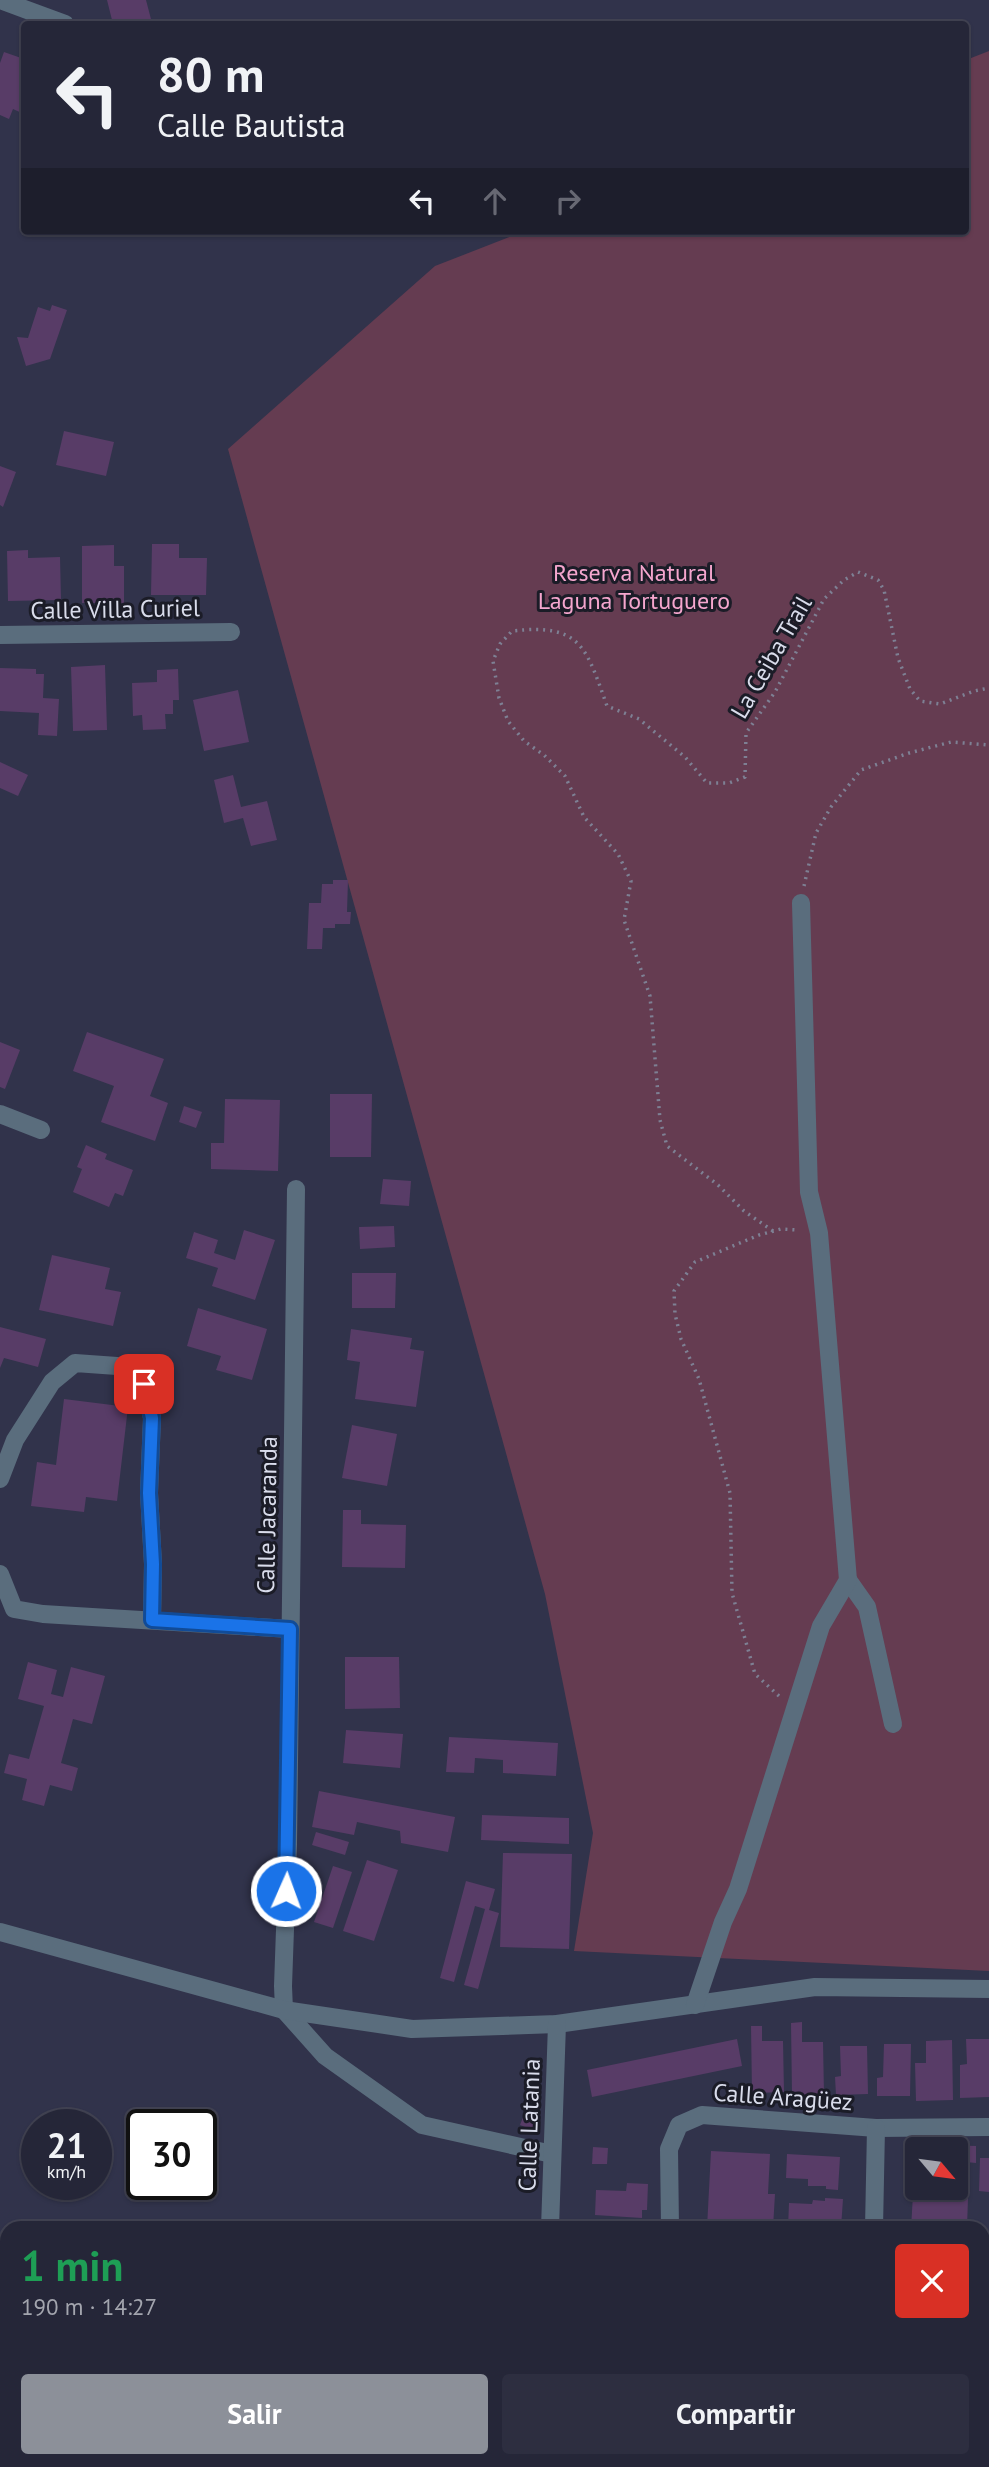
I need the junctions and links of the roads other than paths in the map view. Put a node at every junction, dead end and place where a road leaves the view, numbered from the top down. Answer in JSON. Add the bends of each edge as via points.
{"nodes":[{"id":1,"x":0,"y":0,"type":"edge"},
{"id":2,"x":57,"y":21,"type":"edge"},
{"id":3,"x":231,"y":632,"type":"dead end"},
{"id":4,"x":0,"y":635,"type":"edge"},
{"id":5,"x":801,"y":903,"type":"road end"},
{"id":6,"x":0,"y":1114,"type":"edge"},
{"id":7,"x":41,"y":1130,"type":"dead end"},
{"id":8,"x":296,"y":1189,"type":"dead end"},
{"id":9,"x":0,"y":1479,"type":"edge"},
{"id":10,"x":0,"y":1574,"type":"edge"},
{"id":11,"x":848,"y":1580,"type":"junction"},
{"id":12,"x":152,"y":1620,"type":"junction"},
{"id":13,"x":290,"y":1629,"type":"junction"},
{"id":14,"x":893,"y":1724,"type":"dead end"},
{"id":15,"x":0,"y":1932,"type":"edge"},
{"id":16,"x":989,"y":1989,"type":"edge"},
{"id":17,"x":695,"y":2005,"type":"junction"},
{"id":18,"x":284,"y":2010,"type":"junction"},
{"id":19,"x":557,"y":2024,"type":"junction"},
{"id":20,"x":989,"y":2127,"type":"edge"},
{"id":21,"x":876,"y":2128,"type":"junction"},
{"id":22,"x":552,"y":2154,"type":"junction"},
{"id":23,"x":550,"y":2221,"type":"edge"},
{"id":24,"x":670,"y":2221,"type":"edge"},
{"id":25,"x":874,"y":2221,"type":"edge"}],
"edges":[{"from":1,"to":2,"type":"street"},
{"from":3,"to":4,"type":"street","name":"Calle Villa Curiel"},
{"from":5,"to":11,"type":"street","via":[[809,1192],[819,1233]]},
{"from":6,"to":7,"type":"street"},
{"from":8,"to":13,"type":"street","name":"Calle Jacaranda"},
{"from":9,"to":12,"type":"street","via":[[15,1440],[52,1382],[75,1363],[117,1366],[144,1384],[152,1418]]},
{"from":10,"to":12,"type":"street","via":[[14,1609]]},
{"from":11,"to":14,"type":"street","via":[[867,1607]]},
{"from":11,"to":17,"type":"street","via":[[821,1626],[738,1889]]},
{"from":12,"to":13,"type":"street"},
{"from":13,"to":18,"type":"street","name":"Calle Jacaranda"},
{"from":15,"to":18,"type":"street"},
{"from":16,"to":17,"type":"street","via":[[814,1987]]},
{"from":17,"to":19,"type":"street"},
{"from":18,"to":19,"type":"street","via":[[412,2029]]},
{"from":18,"to":22,"type":"street","via":[[325,2056],[422,2126]]},
{"from":19,"to":22,"type":"street","name":"Calle Latania"},
{"from":20,"to":21,"type":"street","name":"Calle Aragüez"},
{"from":21,"to":24,"type":"street","name":"Calle Aragüez","via":[[702,2115],[679,2125],[669,2150]]},
{"from":21,"to":25,"type":"street"},
{"from":22,"to":23,"type":"street","name":"Calle Latania"}]}
